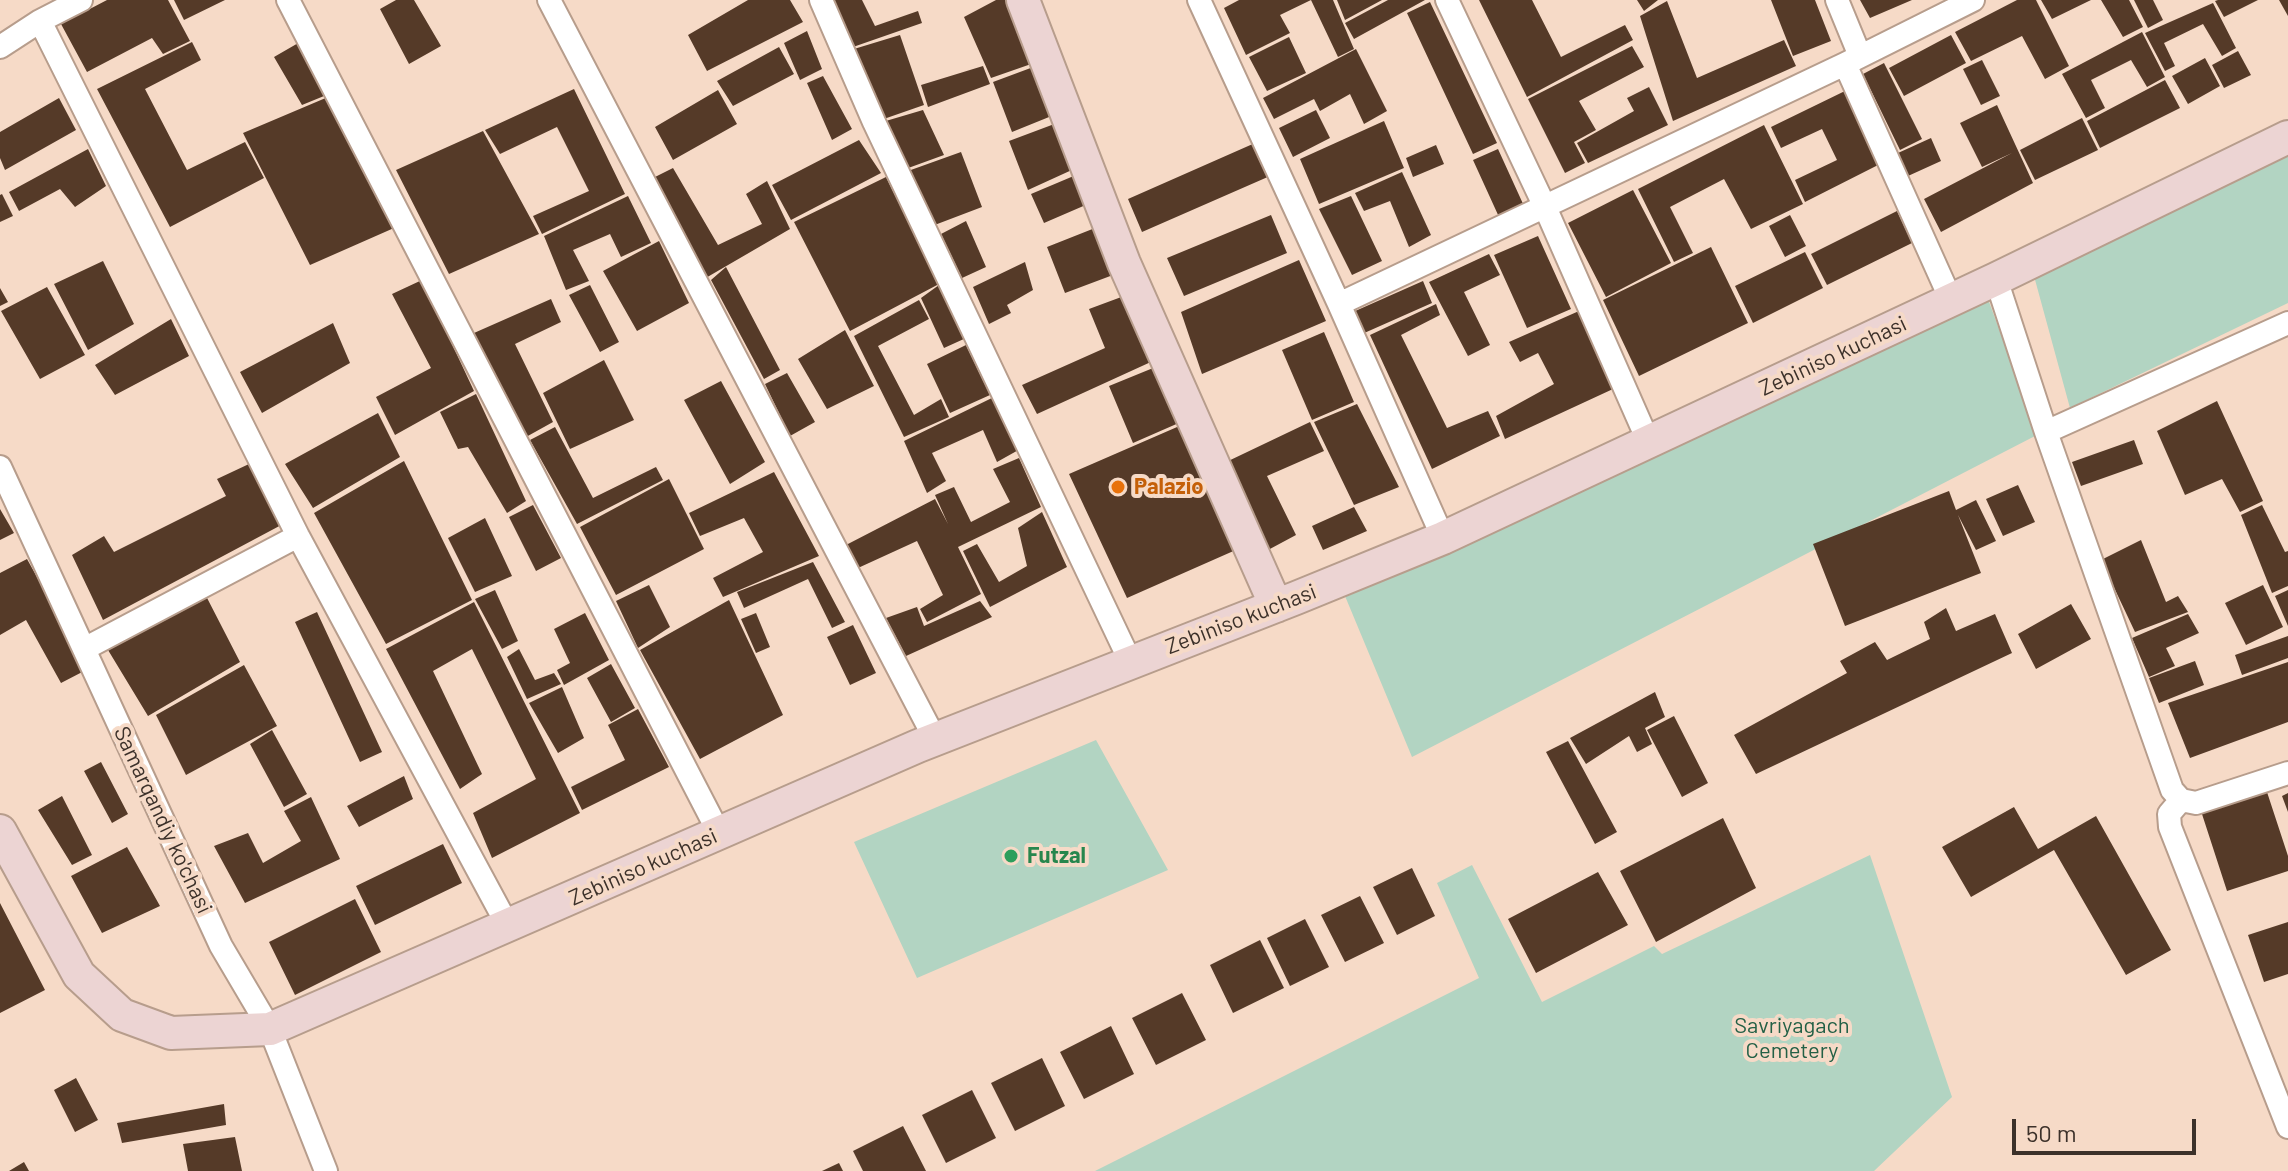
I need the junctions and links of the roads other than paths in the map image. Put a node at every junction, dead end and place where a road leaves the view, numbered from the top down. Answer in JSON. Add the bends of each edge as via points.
{"nodes":[{"id":1,"x":81,"y":0,"type":"edge"},
{"id":2,"x":288,"y":0,"type":"edge"},
{"id":3,"x":549,"y":0,"type":"edge"},
{"id":4,"x":821,"y":0,"type":"edge"},
{"id":5,"x":1023,"y":0,"type":"edge"},
{"id":6,"x":1199,"y":0,"type":"edge"},
{"id":7,"x":1447,"y":0,"type":"edge"},
{"id":8,"x":1837,"y":0,"type":"edge"},
{"id":9,"x":1973,"y":0,"type":"edge"},
{"id":10,"x":40,"y":21,"type":"junction"},
{"id":11,"x":0,"y":47,"type":"edge"},
{"id":12,"x":1852,"y":60,"type":"junction"},
{"id":13,"x":2288,"y":137,"type":"edge"},
{"id":14,"x":1545,"y":207,"type":"junction"},
{"id":15,"x":1996,"y":279,"type":"junction"},
{"id":16,"x":1951,"y":300,"type":"junction"},
{"id":17,"x":1339,"y":304,"type":"junction"},
{"id":18,"x":2288,"y":323,"type":"edge"},
{"id":19,"x":2046,"y":432,"type":"junction"},
{"id":20,"x":1649,"y":443,"type":"junction"},
{"id":21,"x":0,"y":467,"type":"edge"},
{"id":22,"x":298,"y":536,"type":"junction"},
{"id":23,"x":1443,"y":538,"type":"junction"},
{"id":24,"x":1276,"y":606,"type":"junction"},
{"id":25,"x":84,"y":649,"type":"junction"},
{"id":26,"x":1131,"y":663,"type":"junction"},
{"id":27,"x":935,"y":739,"type":"junction"},
{"id":28,"x":2288,"y":773,"type":"edge"},
{"id":29,"x":2181,"y":800,"type":"junction"},
{"id":30,"x":0,"y":831,"type":"edge"},
{"id":31,"x":719,"y":833,"type":"junction"},
{"id":32,"x":508,"y":926,"type":"junction"},
{"id":33,"x":270,"y":1029,"type":"junction"},
{"id":34,"x":2288,"y":1127,"type":"edge"},
{"id":35,"x":326,"y":1171,"type":"edge"}],
"edges":[{"from":1,"to":10,"type":"street"},
{"from":2,"to":31,"type":"street"},
{"from":3,"to":27,"type":"street"},
{"from":4,"to":26,"type":"street"},
{"from":5,"to":24,"type":"street","via":[[1124,263]]},
{"from":6,"to":17,"type":"street"},
{"from":7,"to":14,"type":"street"},
{"from":8,"to":12,"type":"street"},
{"from":9,"to":12,"type":"street"},
{"from":10,"to":11,"type":"street"},
{"from":10,"to":22,"type":"street"},
{"from":12,"to":14,"type":"street"},
{"from":12,"to":16,"type":"street"},
{"from":13,"to":15,"type":"street","name":"Zebiniso kuchasi"},
{"from":14,"to":17,"type":"street"},
{"from":14,"to":20,"type":"street"},
{"from":15,"to":16,"type":"street","name":"Zebiniso kuchasi"},
{"from":15,"to":19,"type":"street"},
{"from":16,"to":20,"type":"street","name":"Zebiniso kuchasi"},
{"from":17,"to":23,"type":"street"},
{"from":18,"to":19,"type":"street"},
{"from":19,"to":29,"type":"street","via":[[2172,790]]},
{"from":20,"to":23,"type":"street","name":"Zebiniso kuchasi"},
{"from":21,"to":25,"type":"street","name":"Samarqandiy ko'chasi"},
{"from":22,"to":25,"type":"street"},
{"from":22,"to":32,"type":"street"},
{"from":23,"to":24,"type":"street","name":"Zebiniso kuchasi"},
{"from":24,"to":26,"type":"street","name":"Zebiniso kuchasi"},
{"from":25,"to":33,"type":"street","name":"Samarqandiy ko'chasi","via":[[221,946]]},
{"from":26,"to":27,"type":"street","name":"Zebiniso kuchasi"},
{"from":27,"to":31,"type":"street","name":"Zebiniso kuchasi"},
{"from":28,"to":29,"type":"street","via":[[2196,803]]},
{"from":29,"to":34,"type":"street","via":[[2169,814],[2170,827]]},
{"from":30,"to":33,"type":"street","name":"Zebiniso kuchasi","via":[[79,975],[122,1015],[171,1033]]},
{"from":31,"to":32,"type":"street","name":"Zebiniso kuchasi"},
{"from":32,"to":33,"type":"street","name":"Zebiniso kuchasi"},
{"from":33,"to":35,"type":"street","name":"Samarqandiy ko'chasi"}]}
